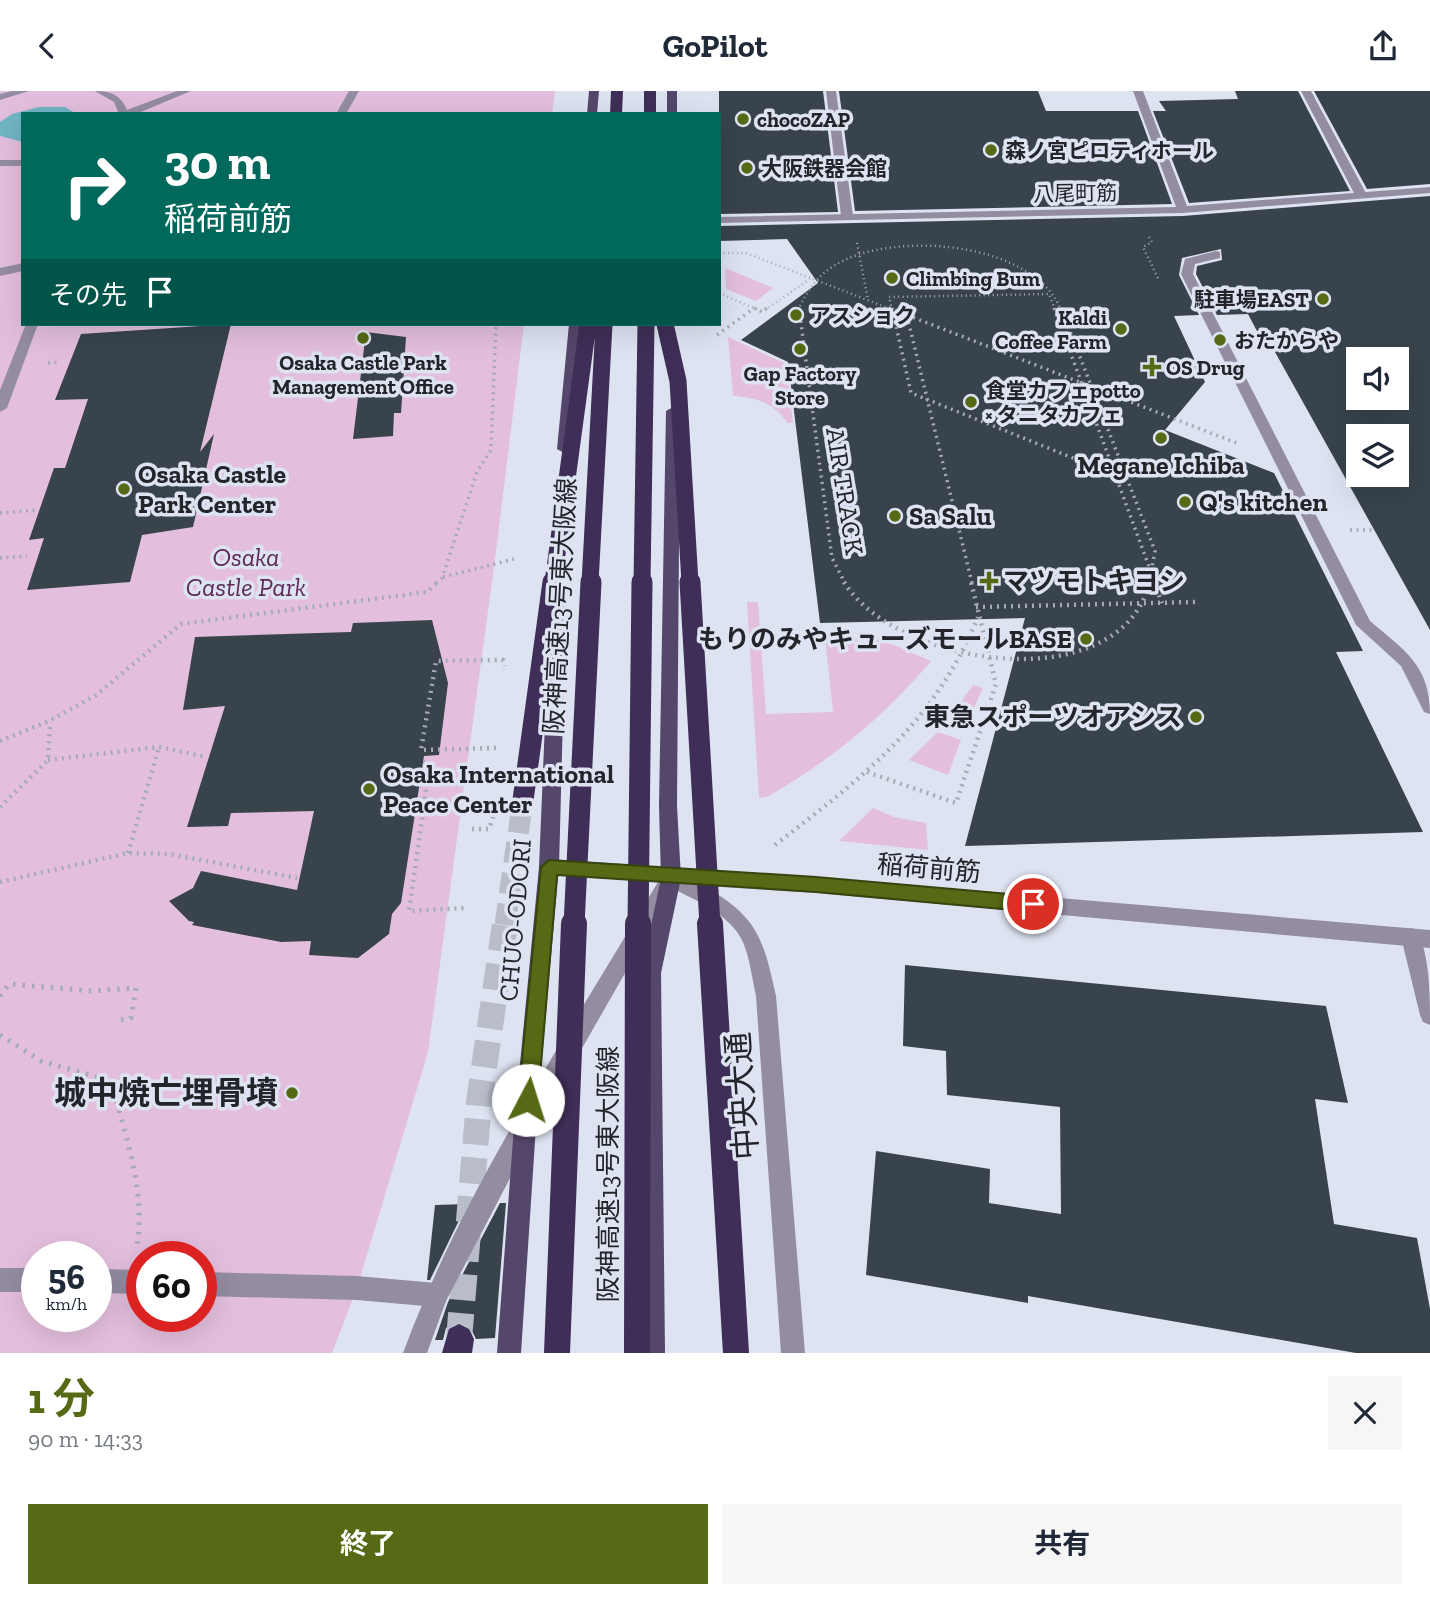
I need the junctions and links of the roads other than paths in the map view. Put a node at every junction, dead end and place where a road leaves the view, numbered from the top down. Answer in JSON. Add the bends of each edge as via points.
{"nodes":[{"id":1,"x":24,"y":91,"type":"edge"},
{"id":2,"x":100,"y":91,"type":"edge"},
{"id":3,"x":186,"y":91,"type":"edge"},
{"id":4,"x":354,"y":91,"type":"edge"},
{"id":5,"x":594,"y":91,"type":"edge"},
{"id":6,"x":617,"y":91,"type":"edge"},
{"id":7,"x":650,"y":91,"type":"edge"},
{"id":8,"x":672,"y":91,"type":"edge"},
{"id":9,"x":831,"y":91,"type":"edge"},
{"id":10,"x":1138,"y":91,"type":"edge"},
{"id":11,"x":1306,"y":91,"type":"edge"},
{"id":12,"x":0,"y":97,"type":"edge"},
{"id":13,"x":124,"y":112,"type":"edge"},
{"id":14,"x":130,"y":112,"type":"edge"},
{"id":15,"x":342,"y":112,"type":"edge"},
{"id":16,"x":592,"y":112,"type":"edge"},
{"id":17,"x":616,"y":112,"type":"edge"},
{"id":18,"x":650,"y":112,"type":"edge"},
{"id":19,"x":672,"y":112,"type":"edge"},
{"id":20,"x":0,"y":163,"type":"edge"},
{"id":21,"x":21,"y":163,"type":"edge"},
{"id":22,"x":1430,"y":190,"type":"edge"},
{"id":23,"x":1361,"y":195,"type":"junction"},
{"id":24,"x":1183,"y":210,"type":"junction"},
{"id":25,"x":847,"y":216,"type":"junction"},
{"id":26,"x":721,"y":220,"type":"edge"},
{"id":27,"x":1216,"y":255,"type":"dead end"},
{"id":28,"x":21,"y":267,"type":"edge"},
{"id":29,"x":0,"y":272,"type":"edge"},
{"id":30,"x":31,"y":326,"type":"edge"},
{"id":31,"x":575,"y":326,"type":"edge"},
{"id":32,"x":588,"y":326,"type":"edge"},
{"id":33,"x":604,"y":326,"type":"edge"},
{"id":34,"x":646,"y":326,"type":"edge"},
{"id":35,"x":665,"y":326,"type":"edge"},
{"id":36,"x":672,"y":326,"type":"edge"},
{"id":37,"x":0,"y":408,"type":"edge"},
{"id":38,"x":1430,"y":707,"type":"edge"},
{"id":39,"x":523,"y":800,"type":"tunnel mouth"},
{"id":40,"x":549,"y":867,"type":"junction"},
{"id":41,"x":671,"y":878,"type":"junction"},
{"id":42,"x":1421,"y":938,"type":"edge"},
{"id":43,"x":1430,"y":1015,"type":"edge"},
{"id":44,"x":525,"y":1126,"type":"junction"},
{"id":45,"x":0,"y":1280,"type":"edge"},
{"id":46,"x":21,"y":1280,"type":"edge"},
{"id":47,"x":217,"y":1284,"type":"edge"},
{"id":48,"x":436,"y":1295,"type":"junction"},
{"id":49,"x":415,"y":1353,"type":"edge"},
{"id":50,"x":509,"y":1353,"type":"edge"},
{"id":51,"x":557,"y":1353,"type":"edge"},
{"id":52,"x":637,"y":1353,"type":"edge"},
{"id":53,"x":653,"y":1353,"type":"edge"},
{"id":54,"x":736,"y":1353,"type":"edge"},
{"id":55,"x":793,"y":1353,"type":"edge"}],
"edges":[{"from":1,"to":12,"type":"street"},
{"from":2,"to":13,"type":"street","via":[[118,100]]},
{"from":3,"to":14,"type":"street"},
{"from":4,"to":15,"type":"street"},
{"from":5,"to":16,"type":"main road"},
{"from":6,"to":17,"type":"highway"},
{"from":7,"to":18,"type":"highway"},
{"from":8,"to":19,"type":"main road"},
{"from":9,"to":25,"type":"street"},
{"from":10,"to":24,"type":"street"},
{"from":11,"to":23,"type":"street"},
{"from":20,"to":21,"type":"street"},
{"from":22,"to":23,"type":"street","name":"八尾町筋"},
{"from":23,"to":24,"type":"street","name":"八尾町筋"},
{"from":24,"to":25,"type":"street","name":"八尾町筋"},
{"from":25,"to":26,"type":"street","name":"八尾町筋"},
{"from":27,"to":38,"type":"street","via":[[1189,263],[1187,274],[1364,625],[1407,662]]},
{"from":28,"to":29,"type":"street"},
{"from":30,"to":37,"type":"street"},
{"from":31,"to":40,"type":"main road","name":"CHUO-ODORI","via":[[563,460]]},
{"from":32,"to":39,"type":"highway","bridge":true},
{"from":33,"to":51,"type":"highway","name":"阪神高速13号東大阪線","bridge":true},
{"from":34,"to":52,"type":"highway","name":"阪神高速13号東大阪線","bridge":true,"via":[[638,814]]},
{"from":35,"to":54,"type":"highway","bridge":true,"via":[[678,381]]},
{"from":36,"to":41,"type":"main road"},
{"from":40,"to":41,"type":"street","name":"稲荷前筋"},
{"from":40,"to":44,"type":"main road","name":"CHUO-ODORI"},
{"from":41,"to":42,"type":"street","name":"稲荷前筋","via":[[816,885]]},
{"from":41,"to":44,"type":"street"},
{"from":41,"to":53,"type":"main road","via":[[651,973]]},
{"from":41,"to":55,"type":"street","name":"中央大通","via":[[730,913],[752,940],[759,965],[766,996]]},
{"from":42,"to":43,"type":"street"},
{"from":44,"to":48,"type":"street"},
{"from":44,"to":50,"type":"main road","name":"CHUO-ODORI"},
{"from":45,"to":46,"type":"street"},
{"from":47,"to":48,"type":"street"},
{"from":48,"to":49,"type":"street"}]}
